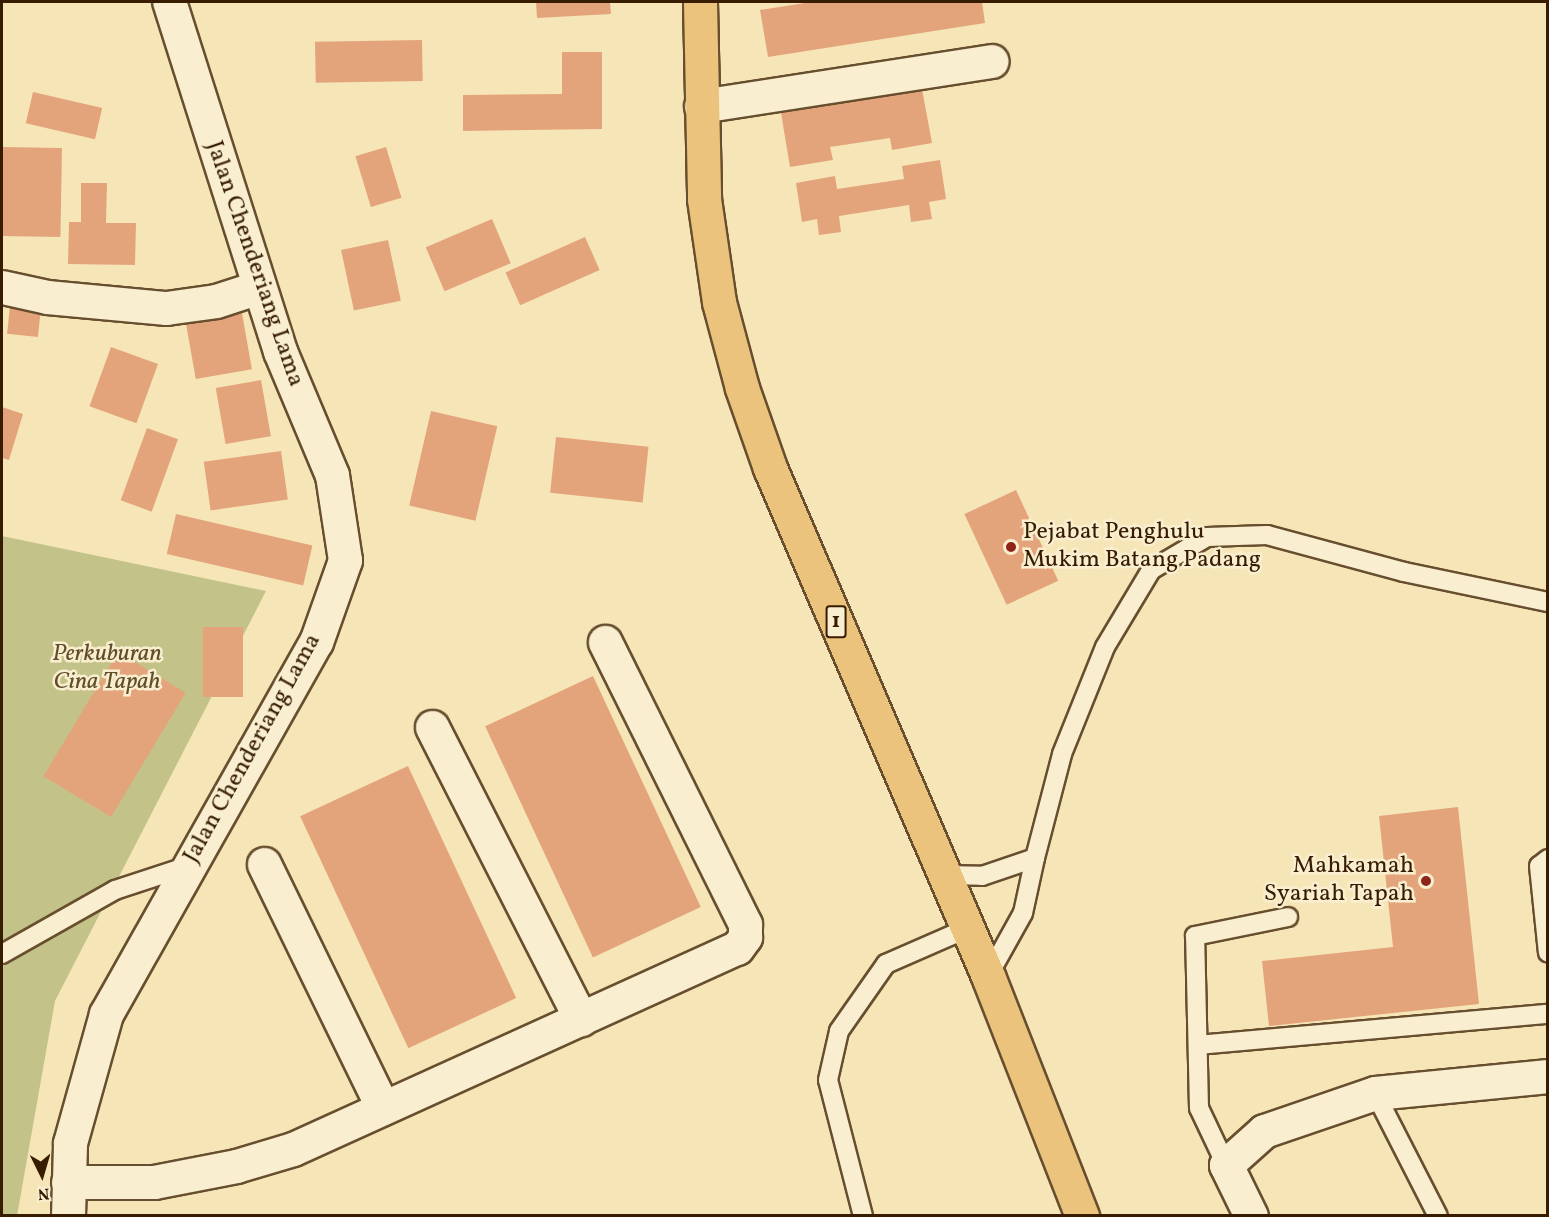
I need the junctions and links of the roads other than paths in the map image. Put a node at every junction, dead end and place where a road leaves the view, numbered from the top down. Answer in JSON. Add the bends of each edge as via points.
{"nodes":[{"id":1,"x":169,"y":2,"type":"edge"},
{"id":2,"x":700,"y":2,"type":"edge"},
{"id":3,"x":992,"y":61,"type":"dead end"},
{"id":4,"x":701,"y":106,"type":"junction"},
{"id":5,"x":2,"y":287,"type":"edge"},
{"id":6,"x":259,"y":287,"type":"junction"},
{"id":7,"x":1548,"y":602,"type":"edge"},
{"id":8,"x":605,"y":642,"type":"dead end"},
{"id":9,"x":432,"y":727,"type":"dead end"},
{"id":10,"x":1035,"y":858,"type":"junction"},
{"id":11,"x":1548,"y":859,"type":"edge"},
{"id":12,"x":264,"y":864,"type":"dead end"},
{"id":13,"x":188,"y":866,"type":"junction"},
{"id":14,"x":943,"y":875,"type":"junction"},
{"id":15,"x":1288,"y":917,"type":"dead end"},
{"id":16,"x":966,"y":929,"type":"junction"},
{"id":17,"x":1548,"y":953,"type":"edge"},
{"id":18,"x":2,"y":954,"type":"edge"},
{"id":19,"x":988,"y":976,"type":"junction"},
{"id":20,"x":1548,"y":1014,"type":"edge"},
{"id":21,"x":581,"y":1019,"type":"junction"},
{"id":22,"x":1198,"y":1045,"type":"junction"},
{"id":23,"x":1544,"y":1084,"type":"edge"},
{"id":24,"x":1375,"y":1093,"type":"junction"},
{"id":25,"x":383,"y":1108,"type":"junction"},
{"id":26,"x":1226,"y":1165,"type":"junction"},
{"id":27,"x":68,"y":1182,"type":"junction"},
{"id":28,"x":68,"y":1215,"type":"edge"},
{"id":29,"x":863,"y":1215,"type":"edge"},
{"id":30,"x":1082,"y":1215,"type":"edge"},
{"id":31,"x":1251,"y":1215,"type":"edge"},
{"id":32,"x":1438,"y":1215,"type":"edge"}],
"edges":[{"from":1,"to":6,"type":"street","name":"Jalan Chenderiang Lama"},
{"from":2,"to":4,"type":"highway","number":"1"},
{"from":3,"to":4,"type":"street"},
{"from":4,"to":14,"type":"highway","number":"1","via":[[704,199],[719,302],[742,388],[770,468]]},
{"from":5,"to":6,"type":"street","via":[[47,297],[166,308],[216,301]]},
{"from":6,"to":13,"type":"street","name":"Jalan Chenderiang Lama","via":[[332,475],[345,560],[316,642]]},
{"from":7,"to":10,"type":"lane","via":[[1404,572],[1267,535],[1207,537],[1151,570],[1105,647],[1062,754]]},
{"from":8,"to":21,"type":"street","via":[[745,924],[745,937],[737,948]]},
{"from":9,"to":21,"type":"street"},
{"from":10,"to":14,"type":"lane","via":[[982,876]]},
{"from":10,"to":19,"type":"lane","via":[[1023,914]]},
{"from":11,"to":17,"type":"lane","via":[[1539,866]]},
{"from":12,"to":25,"type":"street"},
{"from":13,"to":18,"type":"lane","via":[[115,890]]},
{"from":13,"to":27,"type":"street","name":"Jalan Chenderiang Lama","via":[[106,1014],[70,1143]]},
{"from":14,"to":16,"type":"highway","number":"1"},
{"from":15,"to":22,"type":"lane","via":[[1195,936]]},
{"from":16,"to":19,"type":"highway","number":"1"},
{"from":16,"to":29,"type":"lane","via":[[886,964],[839,1031],[828,1080]]},
{"from":19,"to":30,"type":"highway","number":"1"},
{"from":20,"to":22,"type":"lane"},
{"from":21,"to":25,"type":"street"},
{"from":22,"to":26,"type":"lane","via":[[1199,1108]]},
{"from":23,"to":24,"type":"street"},
{"from":24,"to":26,"type":"street","via":[[1264,1131]]},
{"from":24,"to":32,"type":"lane"},
{"from":25,"to":27,"type":"street","via":[[293,1149],[236,1166],[154,1182]]},
{"from":26,"to":31,"type":"street"},
{"from":27,"to":28,"type":"street","name":"Jalan Chenderiang Lama"}]}
